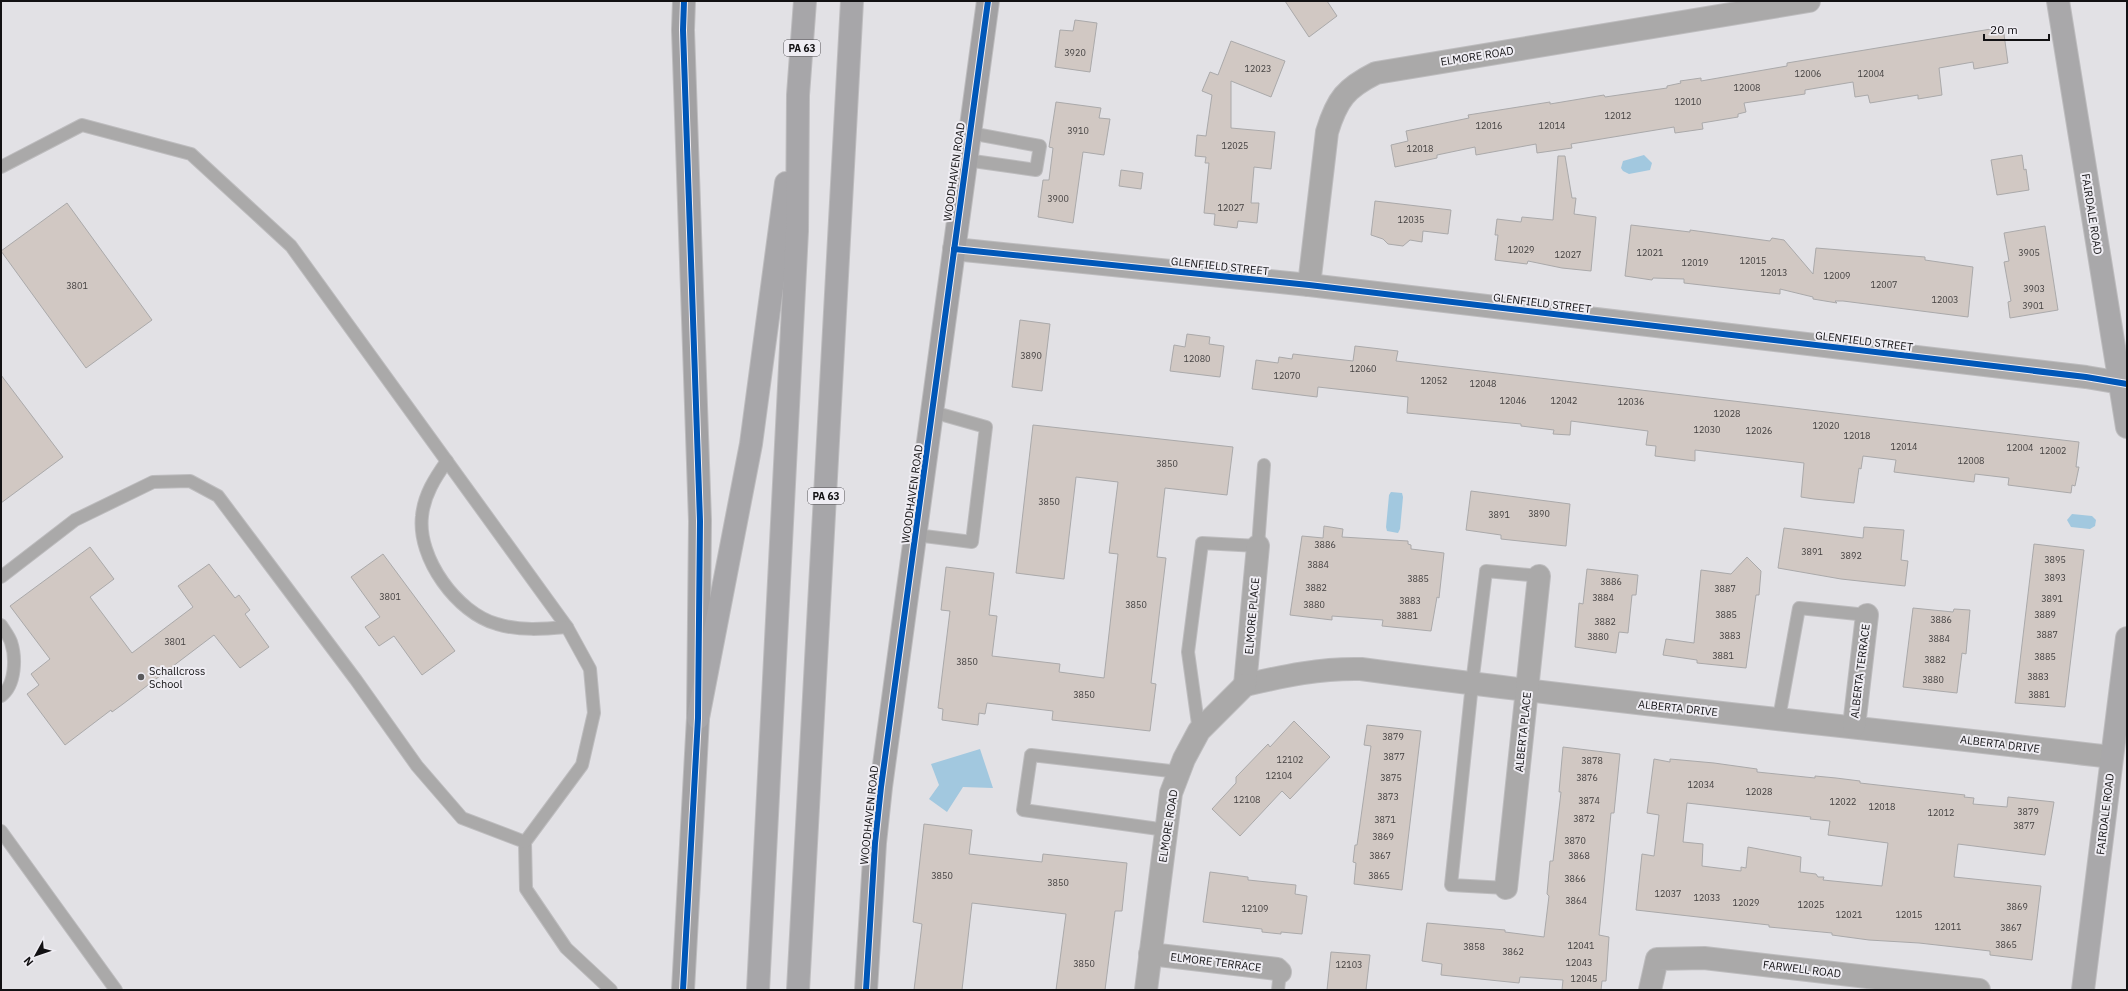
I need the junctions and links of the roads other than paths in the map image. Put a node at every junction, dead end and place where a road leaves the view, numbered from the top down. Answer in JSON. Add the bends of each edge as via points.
{"nodes":[{"id":1,"x":684,"y":1,"type":"edge"},
{"id":2,"x":805,"y":1,"type":"edge"},
{"id":3,"x":852,"y":1,"type":"edge"},
{"id":4,"x":988,"y":1,"type":"edge"},
{"id":5,"x":1809,"y":1,"type":"edge"},
{"id":6,"x":2058,"y":1,"type":"edge"},
{"id":7,"x":798,"y":95,"type":"junction"},
{"id":8,"x":970,"y":133,"type":"junction"},
{"id":9,"x":966,"y":160,"type":"junction"},
{"id":10,"x":1,"y":167,"type":"edge"},
{"id":11,"x":954,"y":249,"type":"junction"},
{"id":12,"x":1309,"y":285,"type":"junction"},
{"id":13,"x":2123,"y":384,"type":"edge"},
{"id":14,"x":933,"y":412,"type":"junction"},
{"id":15,"x":2127,"y":427,"type":"edge"},
{"id":16,"x":447,"y":461,"type":"junction"},
{"id":17,"x":1264,"y":465,"type":"dead end"},
{"id":18,"x":916,"y":535,"type":"junction"},
{"id":19,"x":1258,"y":546,"type":"junction"},
{"id":20,"x":1539,"y":576,"type":"joint"},
{"id":21,"x":1,"y":577,"type":"edge"},
{"id":22,"x":1867,"y":615,"type":"joint"},
{"id":23,"x":1,"y":625,"type":"edge"},
{"id":24,"x":567,"y":627,"type":"junction"},
{"id":25,"x":2127,"y":647,"type":"edge"},
{"id":26,"x":1472,"y":684,"type":"junction"},
{"id":27,"x":1245,"y":685,"type":"junction"},
{"id":28,"x":1527,"y":692,"type":"junction"},
{"id":29,"x":1,"y":696,"type":"edge"},
{"id":30,"x":698,"y":718,"type":"junction"},
{"id":31,"x":1779,"y":718,"type":"junction"},
{"id":32,"x":1854,"y":726,"type":"junction"},
{"id":33,"x":1199,"y":731,"type":"junction"},
{"id":34,"x":2112,"y":757,"type":"junction"},
{"id":35,"x":1179,"y":772,"type":"junction"},
{"id":36,"x":1166,"y":830,"type":"junction"},
{"id":37,"x":1,"y":831,"type":"edge"},
{"id":38,"x":525,"y":842,"type":"junction"},
{"id":39,"x":1506,"y":888,"type":"joint"},
{"id":40,"x":1150,"y":954,"type":"junction"},
{"id":41,"x":1279,"y":981,"type":"edge"},
{"id":42,"x":116,"y":990,"type":"edge"},
{"id":43,"x":611,"y":990,"type":"edge"},
{"id":44,"x":683,"y":990,"type":"edge"},
{"id":45,"x":758,"y":990,"type":"edge"},
{"id":46,"x":798,"y":990,"type":"edge"},
{"id":47,"x":866,"y":990,"type":"edge"},
{"id":48,"x":1146,"y":990,"type":"edge"},
{"id":49,"x":1650,"y":990,"type":"edge"},
{"id":50,"x":1979,"y":990,"type":"edge"},
{"id":51,"x":2083,"y":990,"type":"edge"}],
"edges":[{"from":1,"to":30,"type":"main road","via":[[700,521]]},
{"from":2,"to":7,"type":"highway","number":"PA 63"},
{"from":3,"to":46,"type":"highway","number":"PA 63"},
{"from":4,"to":8,"type":"main road","name":"WOODHAVEN ROAD"},
{"from":5,"to":12,"type":"street","name":"ELMORE ROAD","via":[[1376,73],[1358,82],[1343,96],[1334,110],[1328,132]]},
{"from":6,"to":13,"type":"street","name":"FAIRDALE ROAD"},
{"from":7,"to":30,"type":"highway","via":[[751,444]]},
{"from":7,"to":45,"type":"highway","number":"PA 63","via":[[797,231]]},
{"from":8,"to":9,"type":"main road","name":"WOODHAVEN ROAD"},
{"from":8,"to":9,"type":"lane","via":[[1040,146],[1036,170]]},
{"from":9,"to":11,"type":"main road","name":"WOODHAVEN ROAD"},
{"from":10,"to":16,"type":"lane","via":[[82,124],[191,154],[291,246]]},
{"from":11,"to":12,"type":"street","name":"GLENFIELD STREET"},
{"from":11,"to":14,"type":"main road","name":"WOODHAVEN ROAD"},
{"from":12,"to":13,"type":"street","name":"GLENFIELD STREET","via":[[2078,376]]},
{"from":13,"to":15,"type":"street","name":"FAIRDALE ROAD"},
{"from":14,"to":18,"type":"main road","name":"WOODHAVEN ROAD"},
{"from":14,"to":18,"type":"lane","via":[[986,427],[972,542]]},
{"from":16,"to":24,"type":"lane"},
{"from":16,"to":24,"type":"lane","via":[[432,482],[422,516],[424,547],[441,580],[467,610],[496,624],[533,629]]},
{"from":17,"to":19,"type":"lane"},
{"from":18,"to":47,"type":"main road","name":"WOODHAVEN ROAD","via":[[881,787]]},
{"from":19,"to":27,"type":"street","name":"ELMORE PLACE"},
{"from":19,"to":33,"type":"lane","via":[[1202,543],[1188,652]]},
{"from":20,"to":26,"type":"lane","via":[[1486,571]]},
{"from":20,"to":28,"type":"street","name":"ALBERTA PLACE"},
{"from":21,"to":38,"type":"lane","via":[[75,520],[153,482],[190,481],[218,496],[417,766],[462,818]]},
{"from":22,"to":31,"type":"lane","via":[[1799,608]]},
{"from":22,"to":32,"type":"street","name":"ALBERTA TERRACE"},
{"from":23,"to":29,"type":"lane","via":[[11,642],[14,671],[6,692]]},
{"from":24,"to":38,"type":"lane","via":[[590,669],[594,713],[582,765]]},
{"from":25,"to":34,"type":"street","name":"FAIRDALE ROAD"},
{"from":26,"to":27,"type":"street","name":"ALBERTA DRIVE","via":[[1361,669],[1334,669],[1300,672]]},
{"from":26,"to":28,"type":"street","name":"ALBERTA DRIVE"},
{"from":26,"to":39,"type":"lane","via":[[1451,885]]},
{"from":27,"to":33,"type":"street","name":"ELMORE ROAD"},
{"from":28,"to":31,"type":"street","name":"ALBERTA DRIVE"},
{"from":28,"to":39,"type":"street","name":"ALBERTA PLACE"},
{"from":30,"to":44,"type":"main road"},
{"from":31,"to":32,"type":"street","name":"ALBERTA DRIVE"},
{"from":32,"to":34,"type":"street","name":"ALBERTA DRIVE"},
{"from":33,"to":35,"type":"street","name":"ELMORE ROAD"},
{"from":34,"to":51,"type":"street","name":"FAIRDALE ROAD"},
{"from":35,"to":36,"type":"street","name":"ELMORE ROAD","via":[[1171,793]]},
{"from":35,"to":36,"type":"lane","via":[[1031,755],[1023,810]]},
{"from":36,"to":40,"type":"street","name":"ELMORE ROAD"},
{"from":37,"to":42,"type":"lane"},
{"from":38,"to":43,"type":"lane","via":[[526,889],[566,948]]},
{"from":40,"to":41,"type":"street","name":"ELMORE TERRACE","via":[[1277,969]]},
{"from":40,"to":48,"type":"street","name":"ELMORE ROAD"},
{"from":49,"to":50,"type":"street","name":"FARWELL ROAD","via":[[1657,959],[1704,958]]}]}
